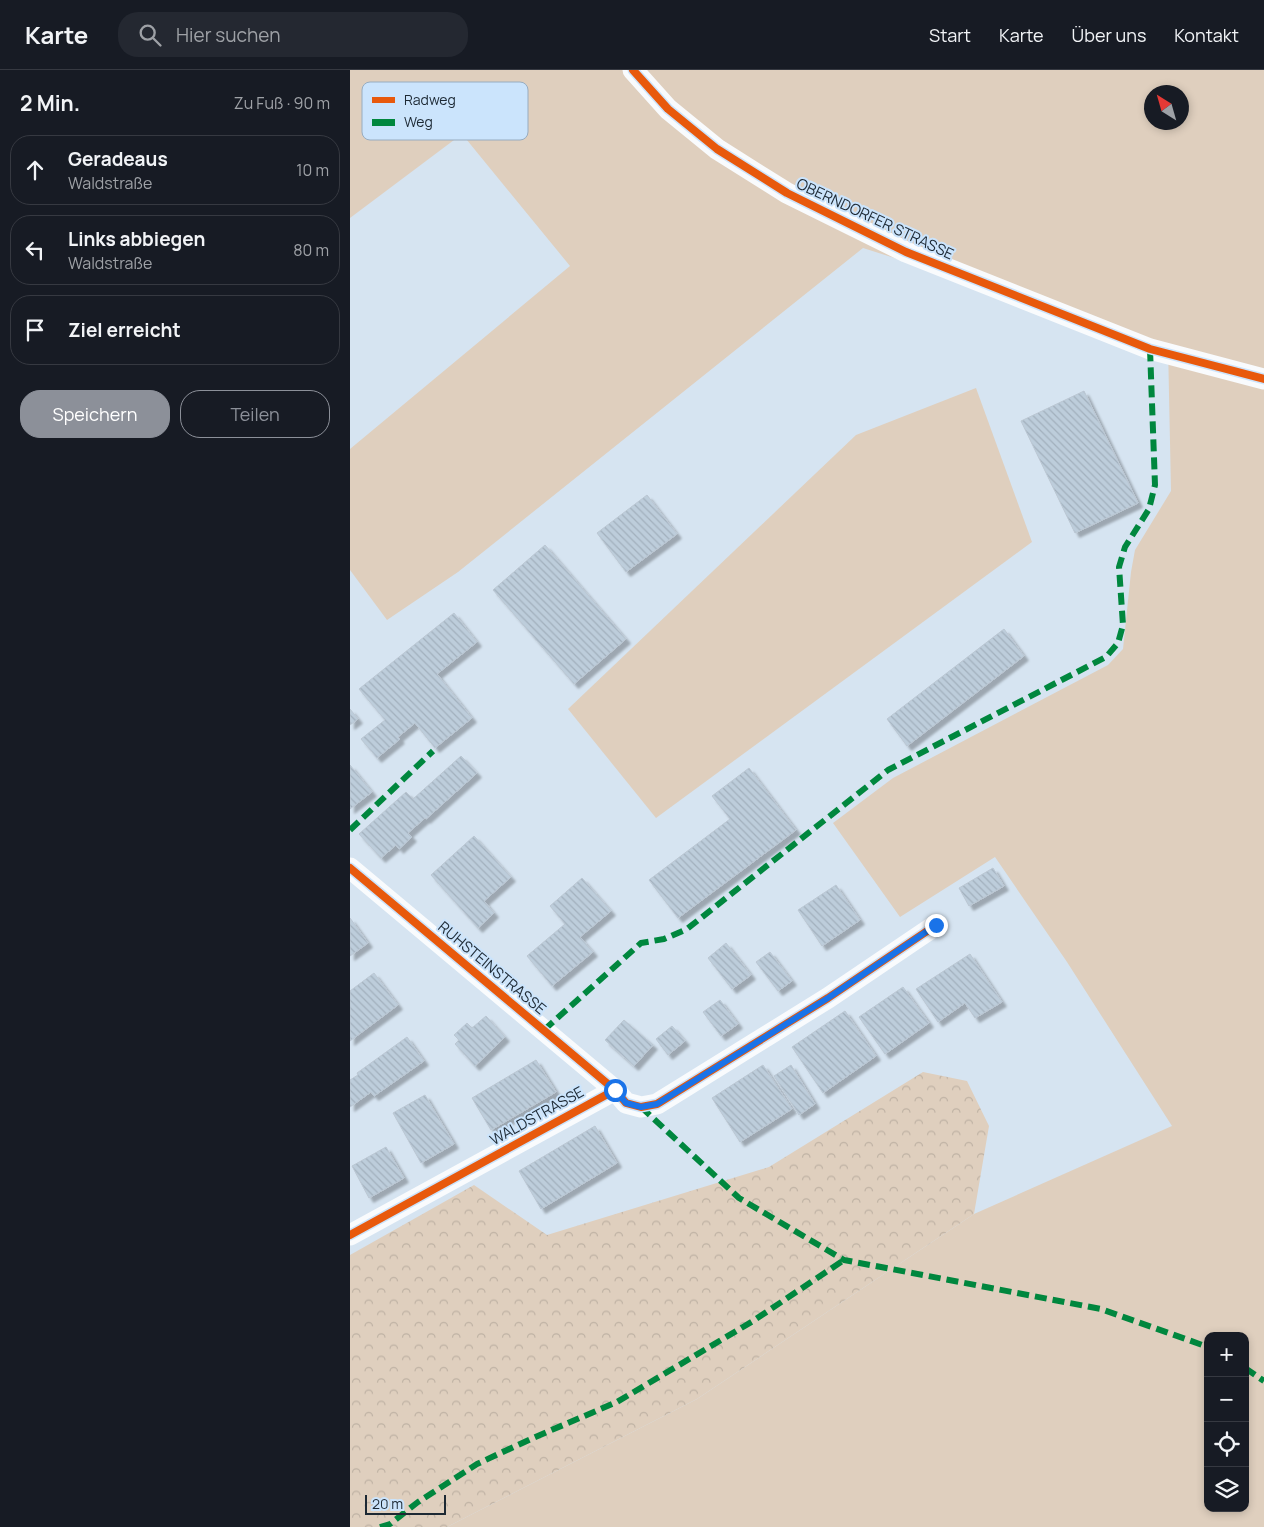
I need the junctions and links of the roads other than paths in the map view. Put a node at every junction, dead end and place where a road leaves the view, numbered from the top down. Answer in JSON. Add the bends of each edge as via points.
{"nodes":[{"id":1,"x":633,"y":70,"type":"edge"},
{"id":2,"x":1264,"y":379,"type":"edge"},
{"id":3,"x":350,"y":868,"type":"edge"},
{"id":4,"x":936,"y":925,"type":"dead end"},
{"id":5,"x":615,"y":1090,"type":"junction"},
{"id":6,"x":350,"y":1235,"type":"edge"}],
"edges":[{"from":1,"to":2,"type":"street","name":"OBERNDORFER STRASSE","via":[[668,109],[717,149],[787,194],[906,252],[1150,349]]},
{"from":3,"to":5,"type":"street","name":"RUHSTEINSTRASSE"},
{"from":4,"to":5,"type":"street","via":[[828,998],[657,1104],[641,1107],[626,1103]]},
{"from":5,"to":6,"type":"street","name":"WALDSTRASSE"}]}
